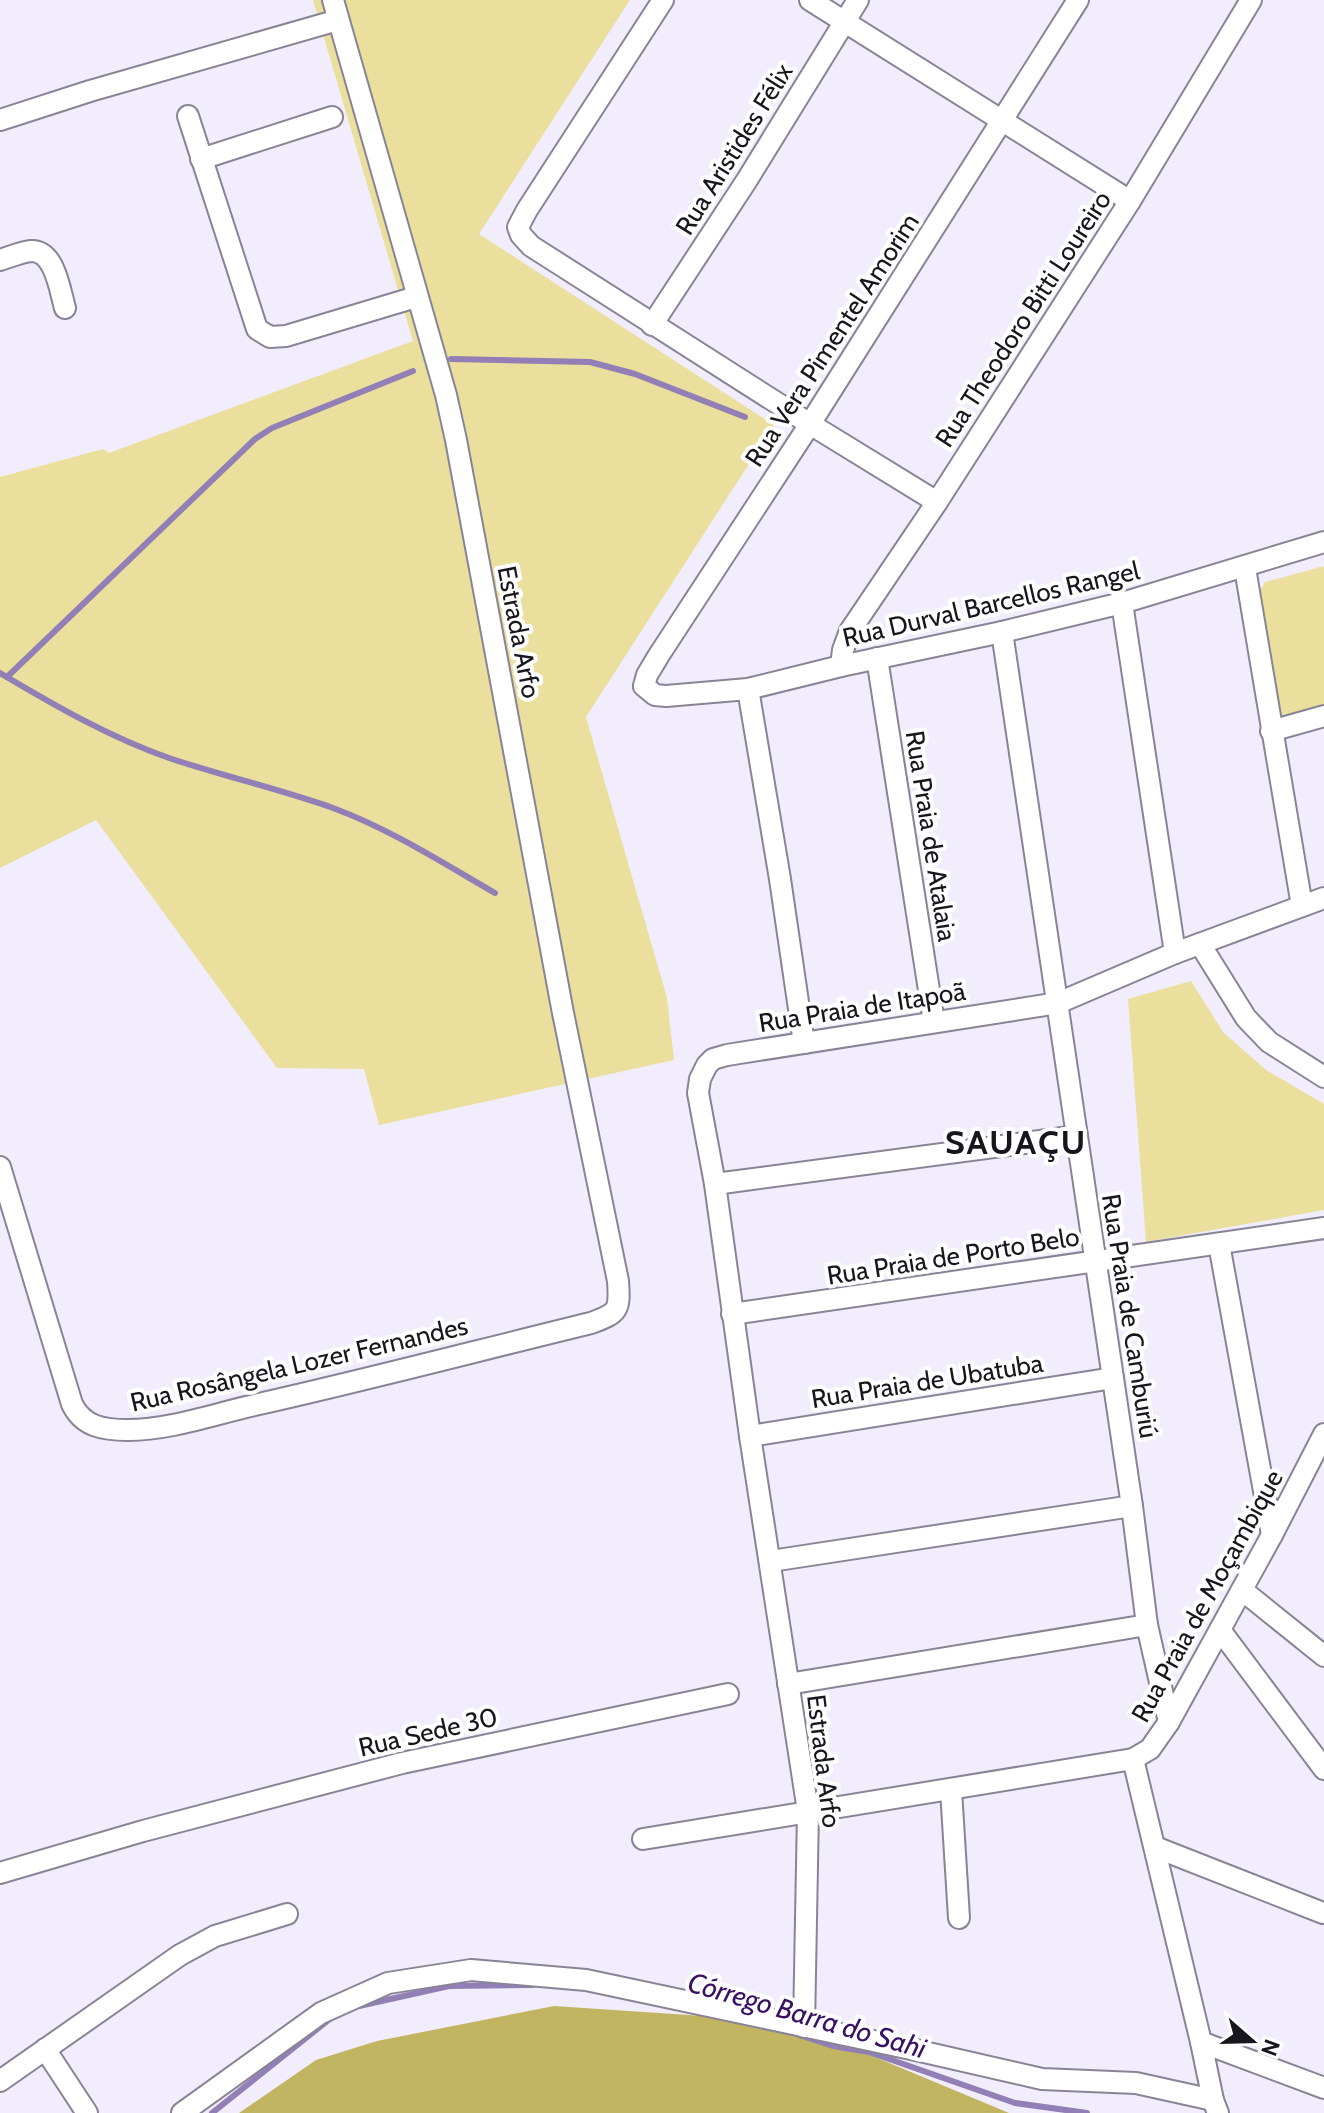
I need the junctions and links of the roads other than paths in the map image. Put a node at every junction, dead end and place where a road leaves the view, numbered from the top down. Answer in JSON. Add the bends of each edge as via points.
{"nodes":[{"id":1,"x":663,"y":0,"type":"edge"},
{"id":2,"x":810,"y":0,"type":"edge"},
{"id":3,"x":858,"y":0,"type":"edge"},
{"id":4,"x":1078,"y":0,"type":"edge"},
{"id":5,"x":1251,"y":0,"type":"edge"},
{"id":6,"x":335,"y":10,"type":"edge"},
{"id":7,"x":844,"y":21,"type":"junction"},
{"id":8,"x":188,"y":116,"type":"dead end"},
{"id":9,"x":332,"y":117,"type":"dead end"},
{"id":10,"x":0,"y":120,"type":"edge"},
{"id":11,"x":1001,"y":122,"type":"junction"},
{"id":12,"x":201,"y":159,"type":"junction"},
{"id":13,"x":1130,"y":201,"type":"junction"},
{"id":14,"x":0,"y":260,"type":"edge"},
{"id":15,"x":416,"y":297,"type":"junction"},
{"id":16,"x":65,"y":308,"type":"dead end"},
{"id":17,"x":652,"y":325,"type":"junction"},
{"id":18,"x":810,"y":424,"type":"junction"},
{"id":19,"x":937,"y":502,"type":"junction"},
{"id":20,"x":1324,"y":542,"type":"edge"},
{"id":21,"x":1245,"y":568,"type":"junction"},
{"id":22,"x":1122,"y":603,"type":"junction"},
{"id":23,"x":1002,"y":632,"type":"junction"},
{"id":24,"x":877,"y":658,"type":"junction"},
{"id":25,"x":841,"y":666,"type":"junction"},
{"id":26,"x":748,"y":689,"type":"junction"},
{"id":27,"x":666,"y":696,"type":"joint"},
{"id":28,"x":1324,"y":716,"type":"edge"},
{"id":29,"x":1271,"y":731,"type":"junction"},
{"id":30,"x":1324,"y":898,"type":"edge"},
{"id":31,"x":1302,"y":906,"type":"junction"},
{"id":32,"x":1200,"y":944,"type":"junction"},
{"id":33,"x":1175,"y":953,"type":"junction"},
{"id":34,"x":1058,"y":1003,"type":"junction"},
{"id":35,"x":934,"y":1022,"type":"junction"},
{"id":36,"x":804,"y":1043,"type":"junction"},
{"id":37,"x":1324,"y":1077,"type":"edge"},
{"id":38,"x":698,"y":1093,"type":"joint"},
{"id":39,"x":1077,"y":1136,"type":"junction"},
{"id":40,"x":0,"y":1167,"type":"edge"},
{"id":41,"x":715,"y":1184,"type":"junction"},
{"id":42,"x":4,"y":1197,"type":"edge"},
{"id":43,"x":1324,"y":1228,"type":"edge"},
{"id":44,"x":1219,"y":1244,"type":"junction"},
{"id":45,"x":1096,"y":1261,"type":"junction"},
{"id":46,"x":618,"y":1281,"type":"joint"},
{"id":47,"x":732,"y":1314,"type":"junction"},
{"id":48,"x":1113,"y":1378,"type":"junction"},
{"id":49,"x":1324,"y":1434,"type":"edge"},
{"id":50,"x":750,"y":1436,"type":"junction"},
{"id":51,"x":1132,"y":1506,"type":"junction"},
{"id":52,"x":1272,"y":1535,"type":"junction"},
{"id":53,"x":771,"y":1561,"type":"junction"},
{"id":54,"x":1242,"y":1590,"type":"junction"},
{"id":55,"x":1147,"y":1625,"type":"junction"},
{"id":56,"x":1220,"y":1630,"type":"junction"},
{"id":57,"x":1324,"y":1656,"type":"edge"},
{"id":58,"x":788,"y":1684,"type":"junction"},
{"id":59,"x":728,"y":1694,"type":"dead end"},
{"id":60,"x":1169,"y":1722,"type":"junction"},
{"id":61,"x":1133,"y":1759,"type":"junction"},
{"id":62,"x":1324,"y":1769,"type":"edge"},
{"id":63,"x":951,"y":1790,"type":"junction"},
{"id":64,"x":808,"y":1811,"type":"junction"},
{"id":65,"x":643,"y":1839,"type":"dead end"},
{"id":66,"x":1155,"y":1847,"type":"junction"},
{"id":67,"x":0,"y":1873,"type":"edge"},
{"id":68,"x":1323,"y":1913,"type":"edge"},
{"id":69,"x":287,"y":1914,"type":"dead end"},
{"id":70,"x":959,"y":1918,"type":"dead end"},
{"id":71,"x":804,"y":2027,"type":"junction"},
{"id":72,"x":1201,"y":2042,"type":"junction"},
{"id":73,"x":45,"y":2049,"type":"junction"},
{"id":74,"x":0,"y":2081,"type":"edge"},
{"id":75,"x":1324,"y":2088,"type":"edge"},
{"id":76,"x":1216,"y":2106,"type":"edge"},
{"id":77,"x":87,"y":2113,"type":"edge"},
{"id":78,"x":182,"y":2113,"type":"edge"}],
"edges":[{"from":1,"to":17,"type":"street","via":[[518,227],[524,240]]},
{"from":2,"to":7,"type":"street"},
{"from":3,"to":7,"type":"street","name":"Rua Aristides Félix"},
{"from":4,"to":11,"type":"street","name":"Rua Vera Pimentel Amorim"},
{"from":5,"to":13,"type":"street","name":"Rua Theodoro Bitti Loureiro"},
{"from":6,"to":10,"type":"street"},
{"from":6,"to":15,"type":"street","name":"Estrada Arfo"},
{"from":7,"to":11,"type":"street"},
{"from":7,"to":17,"type":"street","name":"Rua Aristides Félix"},
{"from":8,"to":12,"type":"street"},
{"from":9,"to":12,"type":"street"},
{"from":11,"to":13,"type":"street"},
{"from":11,"to":18,"type":"street","name":"Rua Vera Pimentel Amorim"},
{"from":12,"to":15,"type":"street","via":[[257,329],[270,337],[286,336]]},
{"from":13,"to":19,"type":"street","name":"Rua Theodoro Bitti Loureiro"},
{"from":14,"to":16,"type":"street","via":[[31,251],[43,254]]},
{"from":15,"to":46,"type":"street","name":"Estrada Arfo","via":[[456,440]]},
{"from":17,"to":18,"type":"street"},
{"from":18,"to":19,"type":"street"},
{"from":18,"to":27,"type":"street","name":"Rua Vera Pimentel Amorim","via":[[647,675],[647,690]]},
{"from":19,"to":25,"type":"street","name":"Rua Theodoro Bitti Loureiro","via":[[850,631]]},
{"from":20,"to":21,"type":"street","name":"Rua Durval Barcellos Rangel"},
{"from":21,"to":22,"type":"street","name":"Rua Durval Barcellos Rangel"},
{"from":21,"to":29,"type":"street"},
{"from":22,"to":23,"type":"street","name":"Rua Durval Barcellos Rangel"},
{"from":22,"to":33,"type":"street"},
{"from":23,"to":24,"type":"street","name":"Rua Durval Barcellos Rangel"},
{"from":23,"to":34,"type":"street","name":"Rua Praia de Camburiú"},
{"from":24,"to":25,"type":"street","name":"Rua Durval Barcellos Rangel"},
{"from":24,"to":35,"type":"street","name":"Rua Praia de Atalaia"},
{"from":25,"to":26,"type":"street","name":"Rua Durval Barcellos Rangel"},
{"from":26,"to":27,"type":"street","name":"Rua Durval Barcellos Rangel"},
{"from":26,"to":36,"type":"street"},
{"from":28,"to":29,"type":"street"},
{"from":29,"to":31,"type":"street"},
{"from":30,"to":31,"type":"street","name":"Rua Praia de Itapoã"},
{"from":31,"to":32,"type":"street","name":"Rua Praia de Itapoã"},
{"from":32,"to":33,"type":"street","name":"Rua Praia de Itapoã"},
{"from":32,"to":37,"type":"street","via":[[1246,1018],[1269,1042]]},
{"from":33,"to":34,"type":"street","name":"Rua Praia de Itapoã"},
{"from":34,"to":35,"type":"street","name":"Rua Praia de Itapoã"},
{"from":34,"to":39,"type":"street","name":"Rua Praia de Camburiú"},
{"from":35,"to":36,"type":"street","name":"Rua Praia de Itapoã"},
{"from":36,"to":38,"type":"street","name":"Rua Praia de Itapoã","via":[[713,1059]]},
{"from":38,"to":41,"type":"street","name":"Estrada Arfo"},
{"from":39,"to":41,"type":"street"},
{"from":39,"to":45,"type":"street","name":"Rua Praia de Camburiú"},
{"from":40,"to":42,"type":"street","name":"Rua Rosângela Lozer Fernandes"},
{"from":41,"to":47,"type":"street","name":"Estrada Arfo"},
{"from":42,"to":46,"type":"street","name":"Rua Rosângela Lozer Fernandes","via":[[72,1404],[78,1417],[92,1426],[131,1430],[166,1425],[591,1323],[617,1310]]},
{"from":43,"to":44,"type":"street","name":"Rua Praia de Porto Belo"},
{"from":44,"to":45,"type":"street","name":"Rua Praia de Porto Belo"},
{"from":44,"to":52,"type":"street"},
{"from":45,"to":47,"type":"street","name":"Rua Praia de Porto Belo"},
{"from":45,"to":48,"type":"street","name":"Rua Praia de Camburiú"},
{"from":47,"to":50,"type":"street","name":"Estrada Arfo"},
{"from":48,"to":50,"type":"street","name":"Rua Praia de Ubatuba"},
{"from":48,"to":51,"type":"street","name":"Rua Praia de Camburiú"},
{"from":49,"to":52,"type":"street","name":"Rua Praia de Moçambique"},
{"from":50,"to":53,"type":"street","name":"Estrada Arfo"},
{"from":51,"to":53,"type":"street"},
{"from":51,"to":55,"type":"street","name":"Rua Praia de Camburiú"},
{"from":52,"to":54,"type":"street","name":"Rua Praia de Moçambique"},
{"from":53,"to":58,"type":"street","name":"Estrada Arfo"},
{"from":54,"to":56,"type":"street","name":"Rua Praia de Moçambique"},
{"from":54,"to":57,"type":"street"},
{"from":55,"to":58,"type":"street"},
{"from":55,"to":60,"type":"street","name":"Rua Praia de Camburiú"},
{"from":56,"to":60,"type":"street","name":"Rua Praia de Moçambique"},
{"from":56,"to":62,"type":"street"},
{"from":58,"to":64,"type":"street","name":"Estrada Arfo"},
{"from":59,"to":67,"type":"street","name":"Rua Sede 30","via":[[402,1763]]},
{"from":60,"to":61,"type":"street","name":"Rua Praia de Moçambique","via":[[1150,1749]]},
{"from":61,"to":63,"type":"street","name":"Rua Praia de Moçambique"},
{"from":61,"to":66,"type":"street"},
{"from":63,"to":64,"type":"street","name":"Rua Praia de Moçambique"},
{"from":63,"to":70,"type":"street"},
{"from":64,"to":65,"type":"street","name":"Rua Praia de Moçambique"},
{"from":64,"to":71,"type":"street","name":"Estrada Arfo"},
{"from":66,"to":68,"type":"street"},
{"from":66,"to":72,"type":"street"},
{"from":69,"to":73,"type":"street","via":[[215,1936],[180,1955]]},
{"from":71,"to":76,"type":"street","via":[[1042,2079],[1136,2083]]},
{"from":71,"to":78,"type":"street","via":[[586,1980],[471,1970],[388,1983],[321,2013]]},
{"from":72,"to":75,"type":"street"},
{"from":72,"to":76,"type":"street"},
{"from":73,"to":74,"type":"street"},
{"from":73,"to":77,"type":"street"}]}
